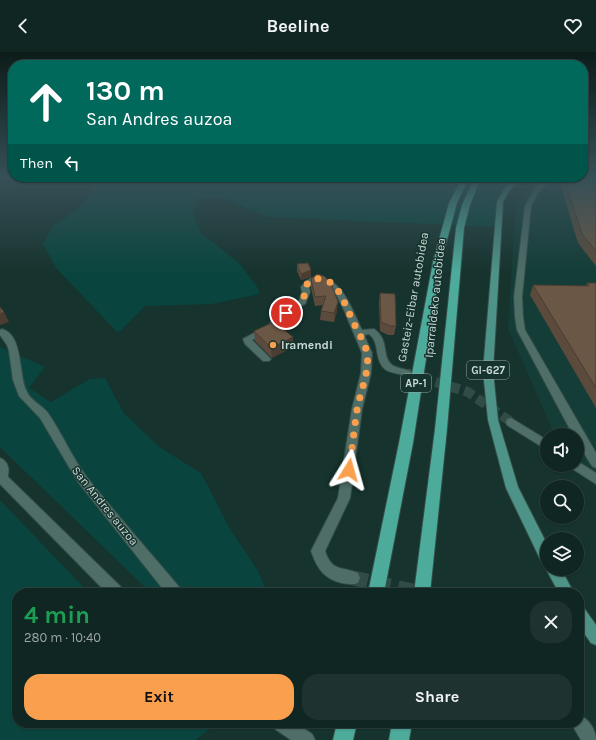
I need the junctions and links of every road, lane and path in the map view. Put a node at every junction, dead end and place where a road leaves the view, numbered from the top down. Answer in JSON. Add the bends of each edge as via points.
{"nodes":[{"id":1,"x":451,"y":209,"type":"edge"},
{"id":2,"x":465,"y":209,"type":"edge"},
{"id":3,"x":499,"y":209,"type":"edge"},
{"id":4,"x":529,"y":209,"type":"edge"},
{"id":5,"x":2,"y":332,"type":"dead end"},
{"id":6,"x":359,"y":333,"type":"junction"},
{"id":7,"x":266,"y":359,"type":"dead end"},
{"id":8,"x":406,"y":373,"type":"tunnel mouth"},
{"id":9,"x":511,"y":422,"type":"tunnel mouth"},
{"id":10,"x":540,"y":441,"type":"edge"},
{"id":11,"x":0,"y":463,"type":"edge"},
{"id":12,"x":596,"y":463,"type":"edge"},
{"id":13,"x":584,"y":471,"type":"edge"},
{"id":14,"x":1,"y":477,"type":"edge"},
{"id":15,"x":596,"y":479,"type":"edge"},
{"id":16,"x":540,"y":544,"type":"edge"},
{"id":17,"x":557,"y":576,"type":"edge"},
{"id":18,"x":353,"y":578,"type":"tunnel mouth"},
{"id":19,"x":112,"y":588,"type":"edge"},
{"id":20,"x":171,"y":588,"type":"edge"},
{"id":21,"x":377,"y":588,"type":"edge"},
{"id":22,"x":423,"y":588,"type":"edge"},
{"id":23,"x":564,"y":588,"type":"edge"},
{"id":24,"x":584,"y":620,"type":"edge"},
{"id":25,"x":596,"y":638,"type":"edge"},
{"id":26,"x":288,"y":728,"type":"edge"},
{"id":27,"x":347,"y":728,"type":"edge"},
{"id":28,"x":401,"y":728,"type":"edge"},
{"id":29,"x":582,"y":728,"type":"edge"},
{"id":30,"x":306,"y":740,"type":"edge"},
{"id":31,"x":343,"y":740,"type":"edge"},
{"id":32,"x":399,"y":740,"type":"edge"},
{"id":33,"x":590,"y":740,"type":"edge"}],
"edges":[{"from":1,"to":21,"type":"highway","name":"Gasteiz-Eibar autobidea","number":"AP-1","via":[[437,262],[406,443]]},
{"from":2,"to":22,"type":"highway","name":"Iparraldeko autobidea","number":"AP-1","via":[[460,228]]},
{"from":3,"to":16,"type":"main road","number":"GI-627","via":[[488,371],[493,420],[512,488]]},
{"from":4,"to":12,"type":"street","via":[[518,297],[521,330],[580,439]]},
{"from":5,"to":20,"type":"street","name":"San Andres auzoa","via":[[14,349],[16,376],[26,400],[44,414],[72,466]]},
{"from":6,"to":7,"type":"street","via":[[335,287],[323,279],[313,279],[305,287],[302,302],[293,306],[270,328],[247,339]]},
{"from":6,"to":8,"type":"street","via":[[371,331],[378,335],[383,361],[390,368]]},
{"from":6,"to":18,"type":"street","via":[[367,354],[366,373],[344,498],[318,551],[322,564],[334,575]]},
{"from":9,"to":10,"type":"street"},
{"from":11,"to":14,"type":"street","via":[[3,467]]},
{"from":13,"to":15,"type":"street"},
{"from":14,"to":19,"type":"street"},
{"from":17,"to":23,"type":"main road"},
{"from":24,"to":25,"type":"main road"},
{"from":26,"to":30,"type":"street"},
{"from":27,"to":31,"type":"highway"},
{"from":28,"to":32,"type":"highway"},
{"from":29,"to":33,"type":"street"}]}
